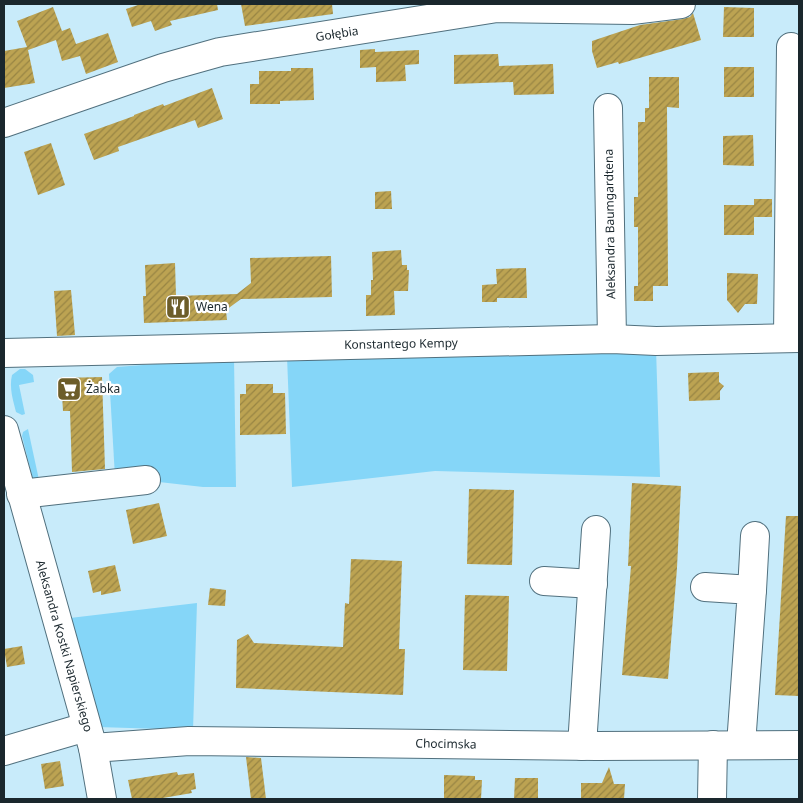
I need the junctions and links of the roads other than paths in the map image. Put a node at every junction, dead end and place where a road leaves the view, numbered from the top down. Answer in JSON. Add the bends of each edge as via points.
{"nodes":[{"id":1,"x":681,"y":4,"type":"edge"},
{"id":2,"x":791,"y":47,"type":"dead end"},
{"id":3,"x":608,"y":108,"type":"dead end"},
{"id":4,"x":4,"y":123,"type":"edge"},
{"id":5,"x":794,"y":338,"type":"edge"},
{"id":6,"x":612,"y":339,"type":"junction"},
{"id":7,"x":4,"y":353,"type":"edge"},
{"id":8,"x":4,"y":430,"type":"edge"},
{"id":9,"x":146,"y":480,"type":"dead end"},
{"id":10,"x":14,"y":486,"type":"edge"},
{"id":11,"x":596,"y":530,"type":"dead end"},
{"id":12,"x":755,"y":536,"type":"dead end"},
{"id":13,"x":544,"y":581,"type":"dead end"},
{"id":14,"x":593,"y":584,"type":"junction"},
{"id":15,"x":705,"y":587,"type":"dead end"},
{"id":16,"x":752,"y":590,"type":"junction"},
{"id":17,"x":90,"y":737,"type":"junction"},
{"id":18,"x":742,"y":744,"type":"junction"},
{"id":19,"x":799,"y":744,"type":"edge"},
{"id":20,"x":713,"y":745,"type":"junction"},
{"id":21,"x":582,"y":746,"type":"junction"},
{"id":22,"x":4,"y":751,"type":"edge"},
{"id":23,"x":102,"y":799,"type":"edge"},
{"id":24,"x":712,"y":799,"type":"edge"}],
"edges":[{"from":1,"to":4,"type":"street","name":"Gołębia","via":[[632,10],[497,8],[220,52],[163,68]]},
{"from":2,"to":5,"type":"street"},
{"from":3,"to":6,"type":"street","name":"Aleksandra Baumgardtena"},
{"from":5,"to":6,"type":"street","name":"Konstantego Kempy"},
{"from":6,"to":7,"type":"street","name":"Konstantego Kempy"},
{"from":8,"to":10,"type":"street","name":"Aleksandra Kostki Napierskiego"},
{"from":9,"to":10,"type":"street"},
{"from":10,"to":17,"type":"street","name":"Aleksandra Kostki Napierskiego"},
{"from":11,"to":14,"type":"street"},
{"from":12,"to":16,"type":"street"},
{"from":13,"to":14,"type":"street"},
{"from":14,"to":21,"type":"street"},
{"from":15,"to":16,"type":"street"},
{"from":16,"to":18,"type":"street"},
{"from":17,"to":21,"type":"street","name":"Chocimska"},
{"from":17,"to":22,"type":"street","name":"Chocimska"},
{"from":17,"to":23,"type":"street","name":"Aleksandra Kostki Napierskiego"},
{"from":18,"to":19,"type":"street","name":"Chocimska"},
{"from":18,"to":20,"type":"street","name":"Chocimska"},
{"from":20,"to":21,"type":"street","name":"Chocimska"},
{"from":20,"to":24,"type":"street"}]}
